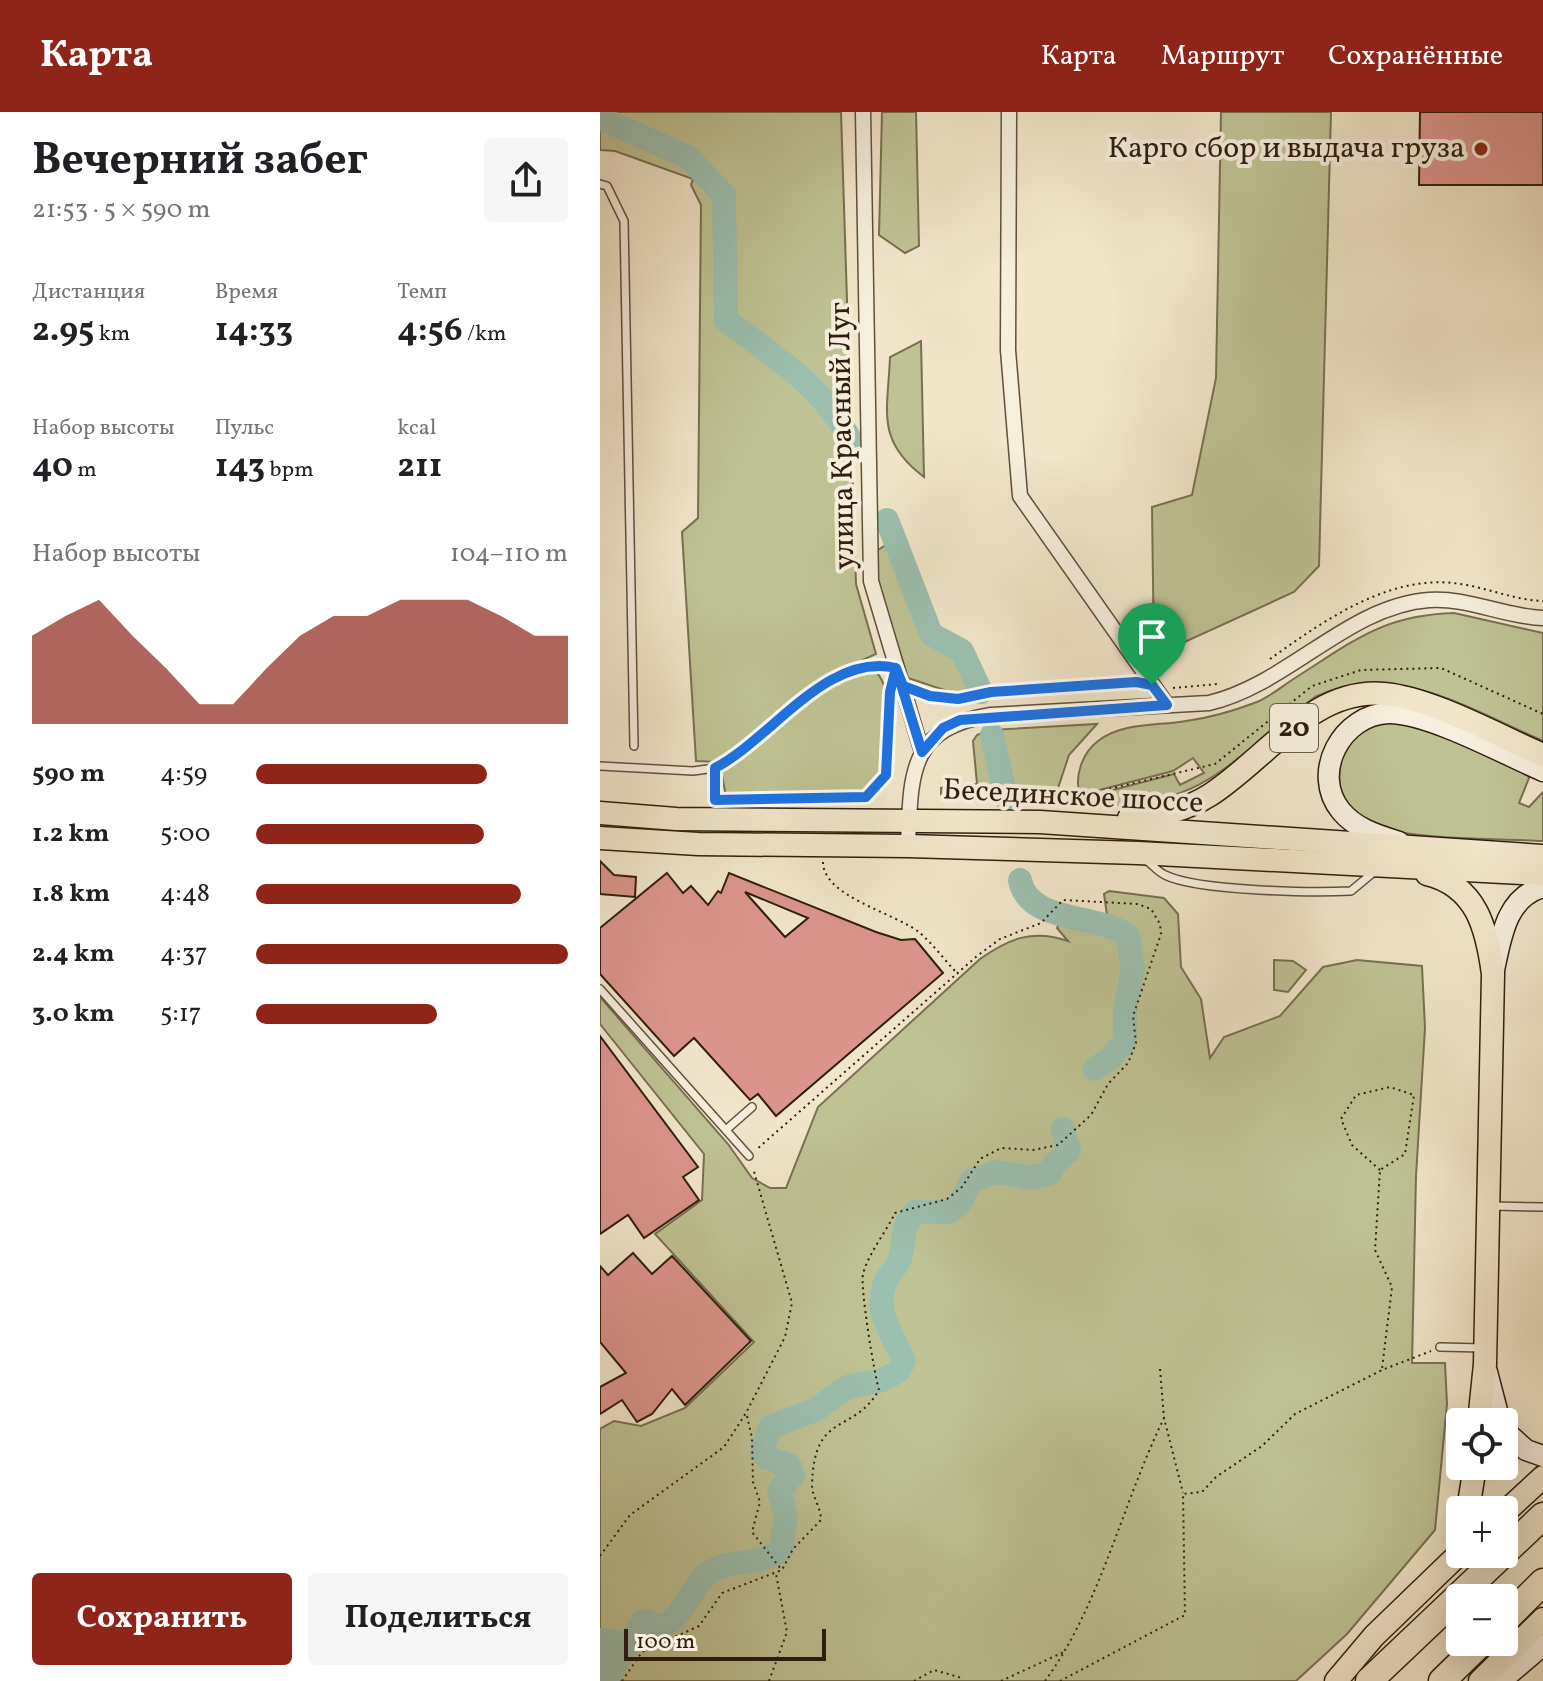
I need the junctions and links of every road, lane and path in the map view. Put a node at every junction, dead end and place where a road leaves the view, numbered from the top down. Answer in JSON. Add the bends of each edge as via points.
{"nodes":[{"id":1,"x":863,"y":112,"type":"edge"},
{"id":2,"x":1009,"y":112,"type":"edge"},
{"id":3,"x":600,"y":184,"type":"edge"},
{"id":4,"x":1543,"y":601,"type":"edge"},
{"id":5,"x":1543,"y":618,"type":"edge"},
{"id":6,"x":1267,"y":662,"type":"dead end"},
{"id":7,"x":896,"y":668,"type":"junction"},
{"id":8,"x":1219,"y":684,"type":"dead end"},
{"id":9,"x":1152,"y":685,"type":"junction"},
{"id":10,"x":903,"y":686,"type":"junction"},
{"id":11,"x":1167,"y":705,"type":"junction"},
{"id":12,"x":634,"y":746,"type":"dead end"},
{"id":13,"x":922,"y":752,"type":"junction"},
{"id":14,"x":1543,"y":755,"type":"edge"},
{"id":15,"x":600,"y":766,"type":"edge"},
{"id":16,"x":715,"y":768,"type":"junction"},
{"id":17,"x":1180,"y":771,"type":"dead end"},
{"id":18,"x":1543,"y":771,"type":"edge"},
{"id":19,"x":600,"y":813,"type":"edge"},
{"id":20,"x":1049,"y":813,"type":"junction"},
{"id":21,"x":909,"y":820,"type":"junction"},
{"id":22,"x":600,"y":838,"type":"edge"},
{"id":23,"x":908,"y":846,"type":"junction"},
{"id":24,"x":1418,"y":849,"type":"junction"},
{"id":25,"x":1543,"y":856,"type":"edge"},
{"id":26,"x":823,"y":858,"type":"dead end"},
{"id":27,"x":1385,"y":867,"type":"junction"},
{"id":28,"x":1543,"y":874,"type":"edge"},
{"id":29,"x":1543,"y":887,"type":"edge"},
{"id":30,"x":1493,"y":974,"type":"junction"},
{"id":31,"x":959,"y":975,"type":"junction"},
{"id":32,"x":600,"y":989,"type":"edge"},
{"id":33,"x":752,"y":1107,"type":"dead end"},
{"id":34,"x":727,"y":1129,"type":"junction"},
{"id":35,"x":749,"y":1156,"type":"junction"},
{"id":36,"x":1380,"y":1170,"type":"junction"},
{"id":37,"x":1486,"y":1206,"type":"junction"},
{"id":38,"x":1543,"y":1207,"type":"edge"},
{"id":39,"x":1440,"y":1347,"type":"joint"},
{"id":40,"x":1485,"y":1356,"type":"junction"},
{"id":41,"x":1160,"y":1369,"type":"dead end"},
{"id":42,"x":1382,"y":1370,"type":"junction"},
{"id":43,"x":1480,"y":1408,"type":"edge"},
{"id":44,"x":1497,"y":1408,"type":"edge"},
{"id":45,"x":746,"y":1413,"type":"junction"},
{"id":46,"x":1164,"y":1418,"type":"junction"},
{"id":47,"x":1518,"y":1443,"type":"edge"},
{"id":48,"x":1543,"y":1456,"type":"edge"},
{"id":49,"x":1543,"y":1477,"type":"edge"},
{"id":50,"x":1183,"y":1494,"type":"junction"},
{"id":51,"x":1518,"y":1500,"type":"edge"},
{"id":52,"x":1543,"y":1516,"type":"edge"},
{"id":53,"x":1518,"y":1539,"type":"edge"},
{"id":54,"x":600,"y":1556,"type":"edge"},
{"id":55,"x":1446,"y":1567,"type":"edge"},
{"id":56,"x":1487,"y":1568,"type":"edge"},
{"id":57,"x":782,"y":1570,"type":"junction"},
{"id":58,"x":775,"y":1572,"type":"junction"},
{"id":59,"x":1543,"y":1582,"type":"edge"},
{"id":60,"x":1518,"y":1607,"type":"edge"},
{"id":61,"x":1543,"y":1619,"type":"edge"},
{"id":62,"x":1543,"y":1645,"type":"edge"},
{"id":63,"x":1067,"y":1650,"type":"junction"},
{"id":64,"x":1468,"y":1656,"type":"edge"},
{"id":65,"x":622,"y":1681,"type":"edge"},
{"id":66,"x":769,"y":1681,"type":"edge"},
{"id":67,"x":914,"y":1681,"type":"edge"},
{"id":68,"x":961,"y":1681,"type":"edge"},
{"id":69,"x":1001,"y":1681,"type":"edge"},
{"id":70,"x":1045,"y":1681,"type":"edge"},
{"id":71,"x":1060,"y":1681,"type":"edge"},
{"id":72,"x":1336,"y":1681,"type":"edge"},
{"id":73,"x":1369,"y":1681,"type":"edge"},
{"id":74,"x":1442,"y":1681,"type":"edge"},
{"id":75,"x":1480,"y":1681,"type":"edge"},
{"id":76,"x":1501,"y":1681,"type":"edge"}],
"edges":[{"from":1,"to":7,"type":"street","name":"улица Красный Луг","via":[[871,581]]},
{"from":2,"to":9,"type":"street","via":[[1008,350],[1020,496]]},
{"from":3,"to":12,"type":"lane","via":[[607,186],[624,221]]},
{"from":4,"to":6,"type":"path","via":[[1455,583],[1421,582],[1371,599],[1313,629]]},
{"from":5,"to":11,"type":"street","via":[[1442,600],[1402,604],[1362,620],[1241,695]]},
{"from":7,"to":10,"type":"street","name":"улица Красный Луг"},
{"from":7,"to":16,"type":"lane","via":[[878,663],[848,670]]},
{"from":7,"to":16,"type":"path","via":[[886,775],[866,797],[715,800]]},
{"from":8,"to":9,"type":"path"},
{"from":9,"to":10,"type":"path","via":[[973,696],[930,696]]},
{"from":9,"to":11,"type":"street"},
{"from":10,"to":13,"type":"street","name":"улица Красный Луг"},
{"from":11,"to":13,"type":"street","via":[[960,720],[943,728]]},
{"from":13,"to":21,"type":"street"},
{"from":14,"to":20,"type":"main road","number":"20","via":[[1403,696],[1356,694],[1313,712],[1209,795],[1181,809],[1147,817]]},
{"from":15,"to":16,"type":"lane"},
{"from":17,"to":20,"type":"path"},
{"from":18,"to":24,"type":"street","via":[[1402,714],[1374,715],[1352,726],[1330,762],[1330,786],[1339,809],[1357,827]]},
{"from":19,"to":21,"type":"main road","name":"Бесединское шоссе","via":[[676,819]]},
{"from":20,"to":21,"type":"main road","name":"Бесединское шоссе"},
{"from":20,"to":24,"type":"main road","name":"Бесединское шоссе"},
{"from":21,"to":23,"type":"street"},
{"from":22,"to":23,"type":"main road","name":"Бесединское шоссе"},
{"from":23,"to":27,"type":"main road","name":"Бесединское шоссе"},
{"from":24,"to":25,"type":"main road","name":"Бесединское шоссе"},
{"from":26,"to":31,"type":"path","via":[[826,878],[918,931]]},
{"from":27,"to":28,"type":"main road","name":"Бесединское шоссе"},
{"from":27,"to":30,"type":"main road","via":[[1432,875],[1454,884],[1472,900],[1489,941]]},
{"from":29,"to":30,"type":"street","via":[[1516,904],[1505,923]]},
{"from":30,"to":37,"type":"main road"},
{"from":31,"to":35,"type":"path"},
{"from":31,"to":57,"type":"path","via":[[1000,939],[1041,923],[1069,898],[1138,904],[1151,909],[1160,924],[1133,1016],[1136,1043],[1091,1115],[1058,1145],[1001,1148],[980,1159],[947,1199],[895,1213],[863,1274],[870,1359],[879,1390],[870,1406],[823,1435],[814,1459],[812,1491],[821,1520],[793,1549]]},
{"from":32,"to":34,"type":"lane"},
{"from":33,"to":34,"type":"lane"},
{"from":34,"to":35,"type":"lane"},
{"from":35,"to":45,"type":"path","via":[[792,1303],[785,1337]]},
{"from":36,"to":36,"type":"path","via":[[1405,1154],[1414,1095],[1390,1087],[1356,1095],[1341,1119],[1352,1145]]},
{"from":36,"to":42,"type":"path","via":[[1375,1250],[1392,1287]]},
{"from":37,"to":38,"type":"lane"},
{"from":37,"to":40,"type":"main road"},
{"from":39,"to":40,"type":"lane"},
{"from":39,"to":42,"type":"path"},
{"from":40,"to":43,"type":"main road"},
{"from":40,"to":44,"type":"street"},
{"from":41,"to":46,"type":"path"},
{"from":42,"to":50,"type":"path","via":[[1295,1414],[1202,1492]]},
{"from":45,"to":54,"type":"path","via":[[724,1447],[630,1515]]},
{"from":45,"to":57,"type":"path","via":[[760,1502],[752,1532]]},
{"from":46,"to":50,"type":"path"},
{"from":46,"to":63,"type":"path"},
{"from":47,"to":48,"type":"street"},
{"from":49,"to":51,"type":"main road"},
{"from":50,"to":71,"type":"path","via":[[1185,1615]]},
{"from":52,"to":53,"type":"highway"},
{"from":55,"to":72,"type":"main road"},
{"from":56,"to":73,"type":"highway"},
{"from":57,"to":58,"type":"path"},
{"from":58,"to":65,"type":"path","via":[[722,1593],[699,1626],[642,1652]]},
{"from":58,"to":66,"type":"path","via":[[787,1632]]},
{"from":59,"to":60,"type":"highway"},
{"from":61,"to":75,"type":"main road"},
{"from":62,"to":76,"type":"street"},
{"from":63,"to":69,"type":"path"},
{"from":63,"to":70,"type":"path"},
{"from":64,"to":74,"type":"highway"},
{"from":67,"to":68,"type":"path","via":[[934,1670]]}]}
